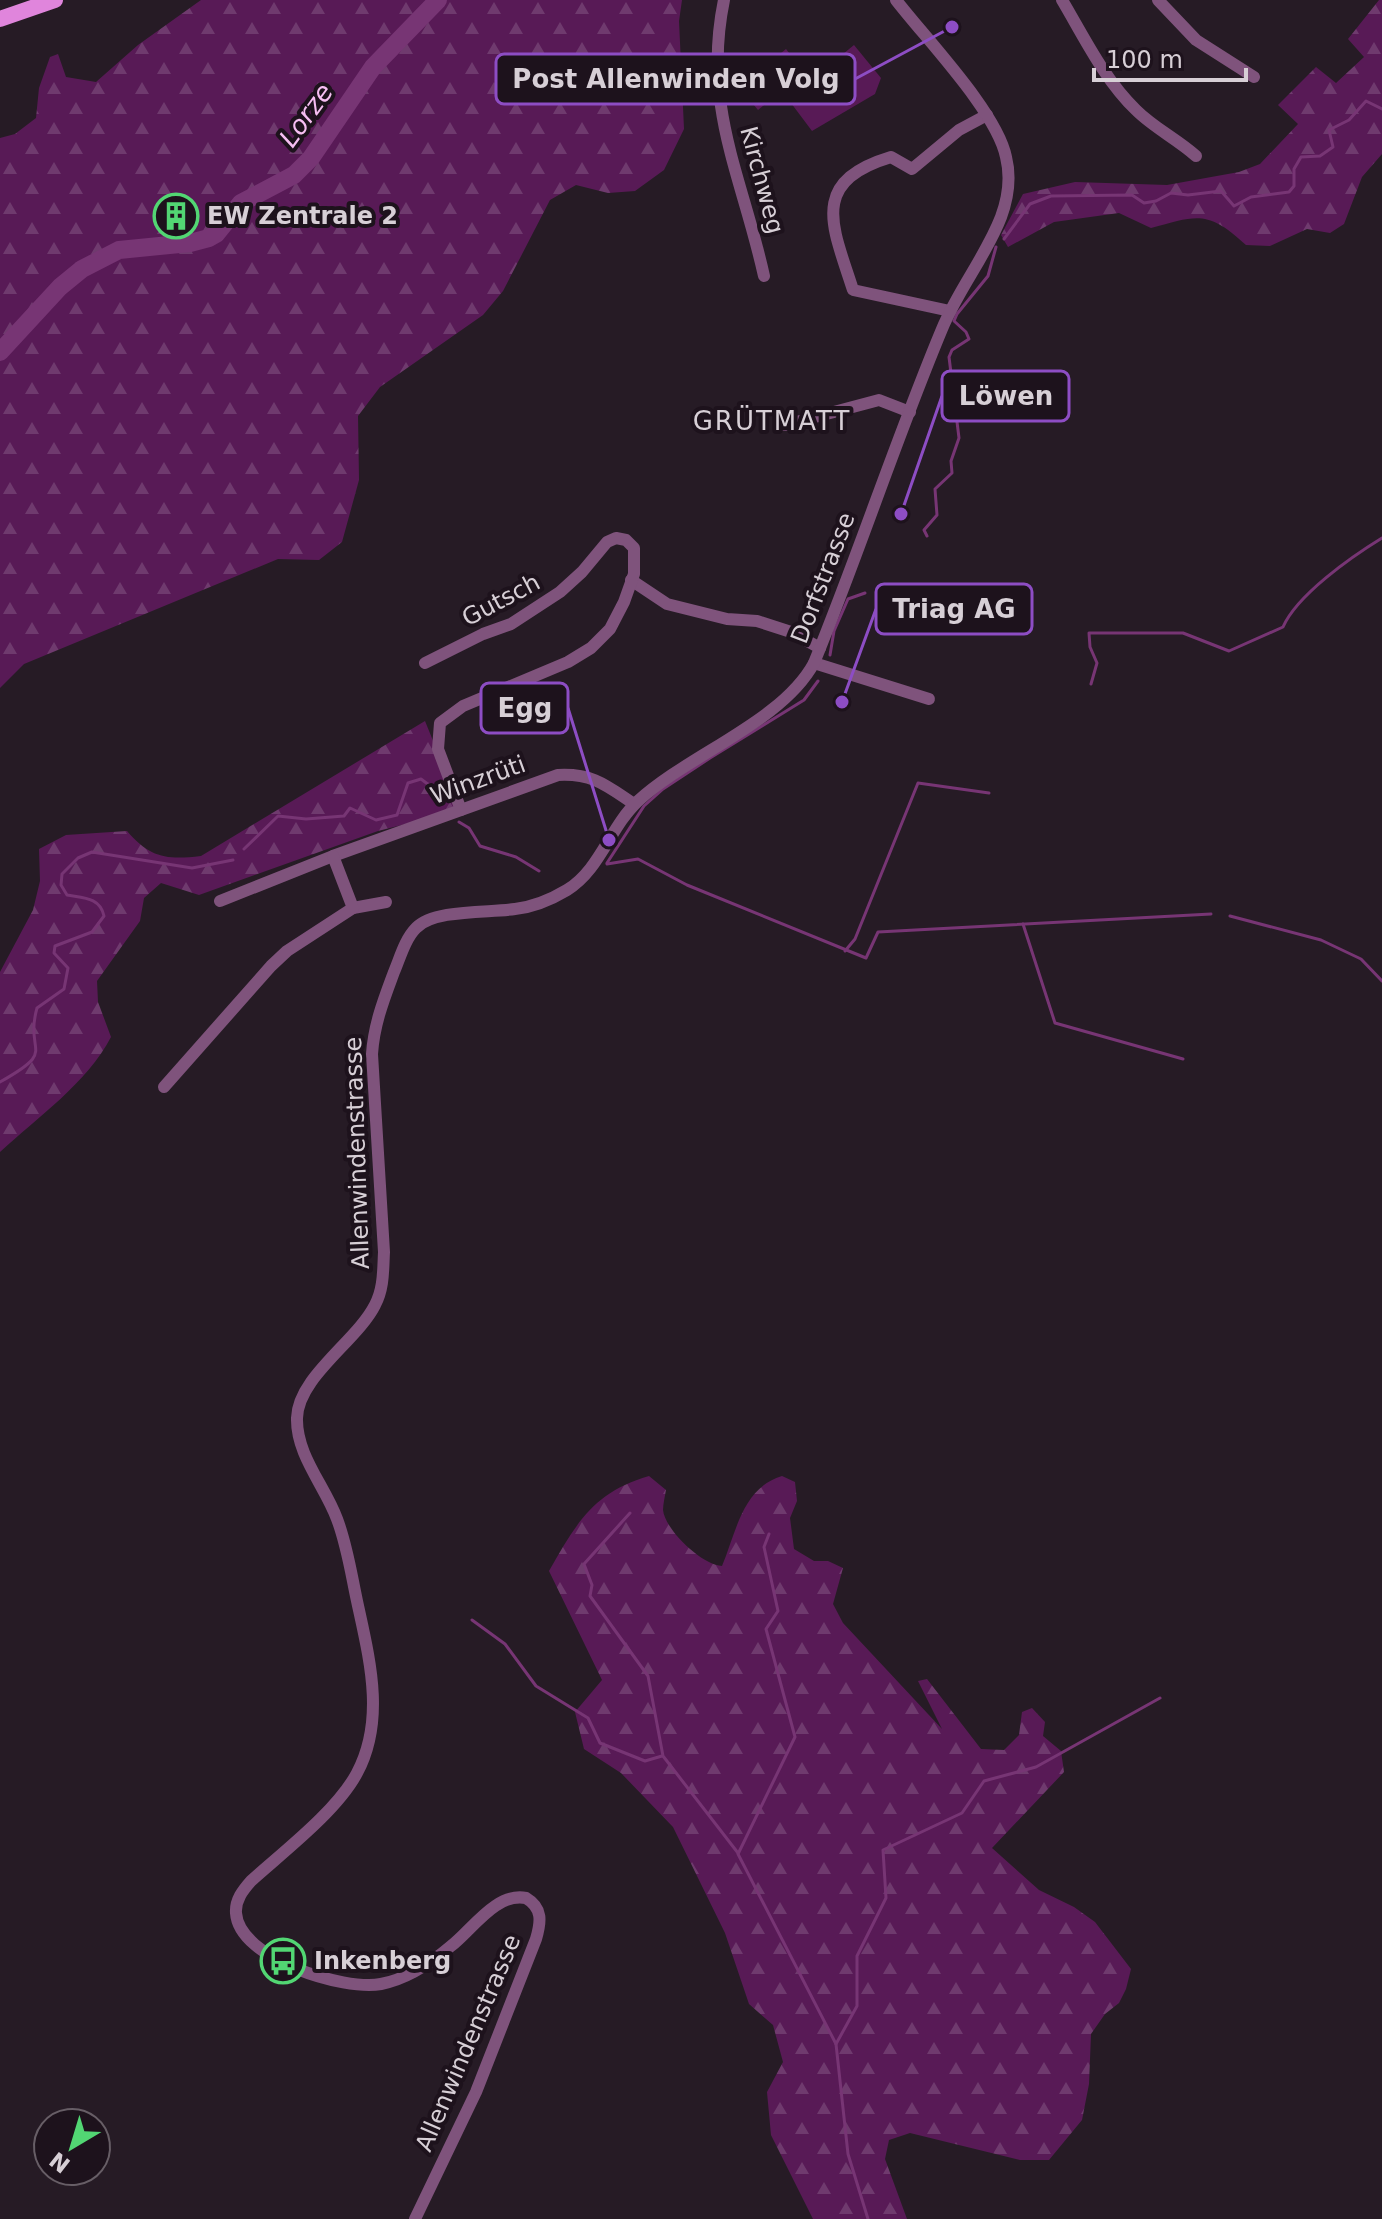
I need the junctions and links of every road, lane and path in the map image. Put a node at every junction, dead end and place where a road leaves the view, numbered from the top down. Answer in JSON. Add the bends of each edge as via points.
{"nodes":[{"id":1,"x":55,"y":0,"type":"edge"},
{"id":2,"x":724,"y":0,"type":"edge"},
{"id":3,"x":896,"y":0,"type":"edge"},
{"id":4,"x":1062,"y":0,"type":"edge"},
{"id":5,"x":1158,"y":0,"type":"edge"},
{"id":6,"x":0,"y":19,"type":"edge"},
{"id":7,"x":1254,"y":77,"type":"dead end"},
{"id":8,"x":987,"y":115,"type":"junction"},
{"id":9,"x":1196,"y":156,"type":"dead end"},
{"id":10,"x":764,"y":276,"type":"dead end"},
{"id":11,"x":950,"y":311,"type":"junction"},
{"id":12,"x":910,"y":412,"type":"junction"},
{"id":13,"x":785,"y":425,"type":"dead end"},
{"id":14,"x":631,"y":580,"type":"junction"},
{"id":15,"x":820,"y":648,"type":"junction"},
{"id":16,"x":425,"y":663,"type":"dead end"},
{"id":17,"x":814,"y":663,"type":"junction"},
{"id":18,"x":929,"y":699,"type":"dead end"},
{"id":19,"x":634,"y":804,"type":"junction"},
{"id":20,"x":461,"y":810,"type":"junction"},
{"id":21,"x":333,"y":856,"type":"junction"},
{"id":22,"x":220,"y":901,"type":"dead end"},
{"id":23,"x":386,"y":902,"type":"dead end"},
{"id":24,"x":353,"y":908,"type":"junction"},
{"id":25,"x":385,"y":995,"type":"joint"},
{"id":26,"x":164,"y":1087,"type":"dead end"},
{"id":27,"x":415,"y":2219,"type":"edge"}],
"edges":[{"from":1,"to":6,"type":"main road"},
{"from":2,"to":10,"type":"street","name":"Kirchweg","via":[[717,41],[724,131]]},
{"from":3,"to":8,"type":"street","name":"Dorfstrasse"},
{"from":4,"to":9,"type":"street","via":[[1113,85],[1137,111]]},
{"from":5,"to":7,"type":"street","via":[[1196,40]]},
{"from":8,"to":11,"type":"street","name":"Dorfstrasse","via":[[1007,159],[1006,199]]},
{"from":8,"to":11,"type":"street","via":[[959,130],[912,169],[891,157],[865,164],[838,189],[834,200],[836,236],[853,290]]},
{"from":11,"to":12,"type":"street","name":"Dorfstrasse"},
{"from":12,"to":13,"type":"street","via":[[879,400]]},
{"from":12,"to":15,"type":"street","name":"Dorfstrasse"},
{"from":14,"to":15,"type":"street","via":[[667,604],[757,621]]},
{"from":14,"to":16,"type":"street","name":"Gutsch","via":[[634,548],[616,538],[560,592],[511,624]]},
{"from":14,"to":20,"type":"street","name":"Gutsch","via":[[610,629],[591,648],[463,706],[440,723],[438,749]]},
{"from":15,"to":17,"type":"street","name":"Dorfstrasse"},
{"from":17,"to":18,"type":"street"},
{"from":17,"to":19,"type":"street","name":"Dorfstrasse","via":[[799,686],[772,709]]},
{"from":19,"to":20,"type":"street","name":"Winzrüti","via":[[603,783],[577,774],[558,775]]},
{"from":19,"to":25,"type":"street","name":"Dorfstrasse","via":[[589,871],[568,890],[519,909],[449,915],[418,926]]},
{"from":20,"to":21,"type":"street","name":"Winzrüti"},
{"from":21,"to":22,"type":"street","name":"Winzrüti"},
{"from":21,"to":24,"type":"street"},
{"from":23,"to":24,"type":"street"},
{"from":24,"to":26,"type":"street","via":[[271,966]]},
{"from":25,"to":27,"type":"street","name":"Allenwindenstrasse","via":[[372,1054],[383,1282],[369,1315],[307,1389],[297,1417],[300,1440],[343,1535],[370,1667],[371,1734],[356,1775],[342,1795],[251,1881],[240,1895],[236,1915],[245,1935],[283,1961],[315,1977],[366,1986],[420,1968],[510,1898],[526,1898],[538,1910],[536,1939],[476,2092]]}]}
